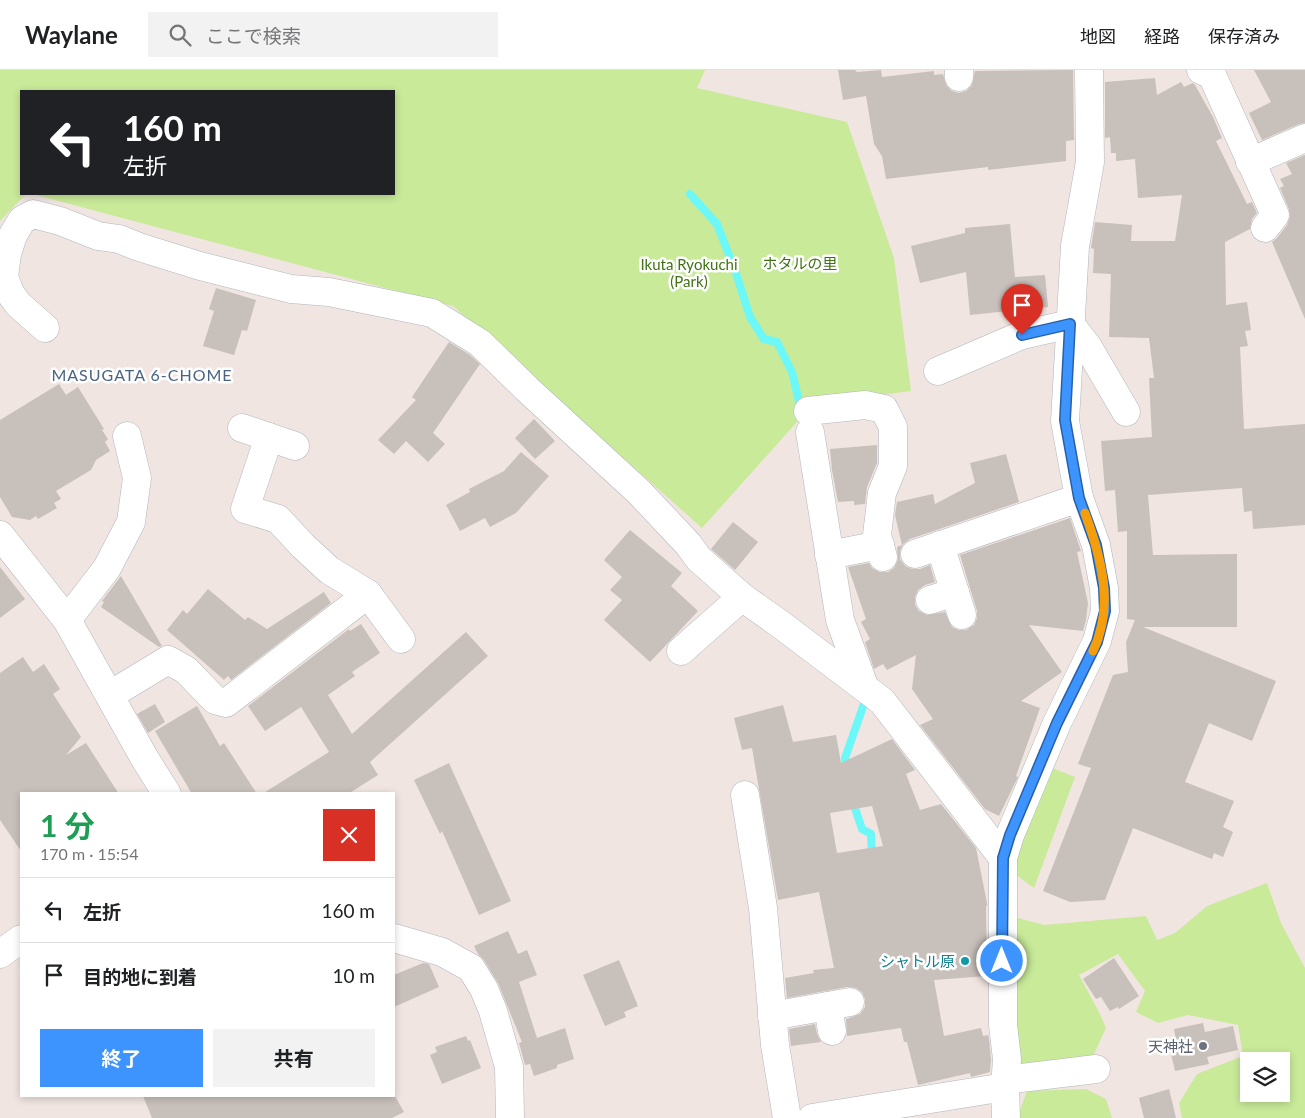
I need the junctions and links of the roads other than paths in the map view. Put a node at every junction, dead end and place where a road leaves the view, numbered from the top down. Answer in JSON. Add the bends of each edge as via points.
{"nodes":[{"id":1,"x":1089,"y":70,"type":"edge"},
{"id":2,"x":1201,"y":70,"type":"edge"},
{"id":3,"x":1305,"y":138,"type":"edge"},
{"id":4,"x":1250,"y":162,"type":"junction"},
{"id":5,"x":1270,"y":222,"type":"dead end"},
{"id":6,"x":1070,"y":324,"type":"junction"},
{"id":7,"x":45,"y":328,"type":"dead end"},
{"id":8,"x":938,"y":372,"type":"dead end"},
{"id":9,"x":1126,"y":412,"type":"dead end"},
{"id":10,"x":242,"y":428,"type":"dead end"},
{"id":11,"x":127,"y":436,"type":"dead end"},
{"id":12,"x":269,"y":437,"type":"junction"},
{"id":13,"x":295,"y":446,"type":"dead end"},
{"id":14,"x":1079,"y":498,"type":"junction"},
{"id":15,"x":0,"y":535,"type":"edge"},
{"id":16,"x":940,"y":545,"type":"junction"},
{"id":17,"x":915,"y":554,"type":"dead end"},
{"id":18,"x":829,"y":555,"type":"junction"},
{"id":19,"x":368,"y":594,"type":"junction"},
{"id":20,"x":742,"y":597,"type":"junction"},
{"id":21,"x":949,"y":602,"type":"dead end"},
{"id":22,"x":67,"y":620,"type":"junction"},
{"id":23,"x":401,"y":639,"type":"dead end"},
{"id":24,"x":681,"y":651,"type":"dead end"},
{"id":25,"x":865,"y":688,"type":"junction"},
{"id":26,"x":110,"y":695,"type":"junction"},
{"id":27,"x":167,"y":792,"type":"edge"},
{"id":28,"x":745,"y":795,"type":"dead end"},
{"id":29,"x":1003,"y":858,"type":"junction"},
{"id":30,"x":395,"y":938,"type":"edge"},
{"id":31,"x":20,"y":940,"type":"edge"},
{"id":32,"x":0,"y":954,"type":"edge"},
{"id":33,"x":837,"y":1013,"type":"dead end"},
{"id":34,"x":772,"y":1016,"type":"junction"},
{"id":35,"x":1096,"y":1069,"type":"dead end"},
{"id":36,"x":1005,"y":1084,"type":"junction"},
{"id":37,"x":510,"y":1118,"type":"edge"},
{"id":38,"x":787,"y":1118,"type":"edge"},
{"id":39,"x":812,"y":1118,"type":"edge"},
{"id":40,"x":1006,"y":1118,"type":"edge"}],
"edges":[{"from":1,"to":6,"type":"street","via":[[1090,162],[1075,246]]},
{"from":2,"to":4,"type":"street","via":[[1212,74]]},
{"from":3,"to":4,"type":"street"},
{"from":4,"to":5,"type":"street"},
{"from":6,"to":8,"type":"street","via":[[1022,335]]},
{"from":6,"to":9,"type":"street","via":[[1088,347]]},
{"from":6,"to":14,"type":"street","via":[[1065,420]]},
{"from":7,"to":20,"type":"street","via":[[18,304],[4,277],[6,254],[13,235],[22,220],[33,214],[98,236],[119,239],[200,266],[291,290],[328,292],[432,313],[480,343],[639,492],[699,559]]},
{"from":10,"to":12,"type":"street"},
{"from":11,"to":22,"type":"street","via":[[136,478],[131,522],[107,568]]},
{"from":12,"to":13,"type":"street"},
{"from":12,"to":19,"type":"street","via":[[245,509],[278,519],[329,570]]},
{"from":14,"to":16,"type":"street"},
{"from":14,"to":29,"type":"street","via":[[1096,545],[1105,611],[1097,642],[1057,723]]},
{"from":15,"to":22,"type":"street"},
{"from":16,"to":17,"type":"street"},
{"from":16,"to":21,"type":"street"},
{"from":18,"to":18,"type":"street","via":[[809,422],[865,405],[884,409],[893,427],[893,466],[882,493],[877,535],[882,551]]},
{"from":18,"to":25,"type":"street","via":[[840,620]]},
{"from":19,"to":23,"type":"street"},
{"from":19,"to":26,"type":"street","via":[[226,703],[216,700],[186,670],[168,660]]},
{"from":20,"to":24,"type":"street"},
{"from":20,"to":25,"type":"street"},
{"from":22,"to":26,"type":"street"},
{"from":25,"to":29,"type":"street","via":[[882,701]]},
{"from":26,"to":27,"type":"street"},
{"from":28,"to":34,"type":"street","via":[[762,908]]},
{"from":29,"to":36,"type":"street"},
{"from":30,"to":37,"type":"street","via":[[442,952],[471,968],[484,988],[508,1067]]},
{"from":31,"to":32,"type":"street"},
{"from":33,"to":34,"type":"street"},
{"from":34,"to":38,"type":"street"},
{"from":35,"to":36,"type":"street"},
{"from":36,"to":39,"type":"street"},
{"from":36,"to":40,"type":"street"}]}
